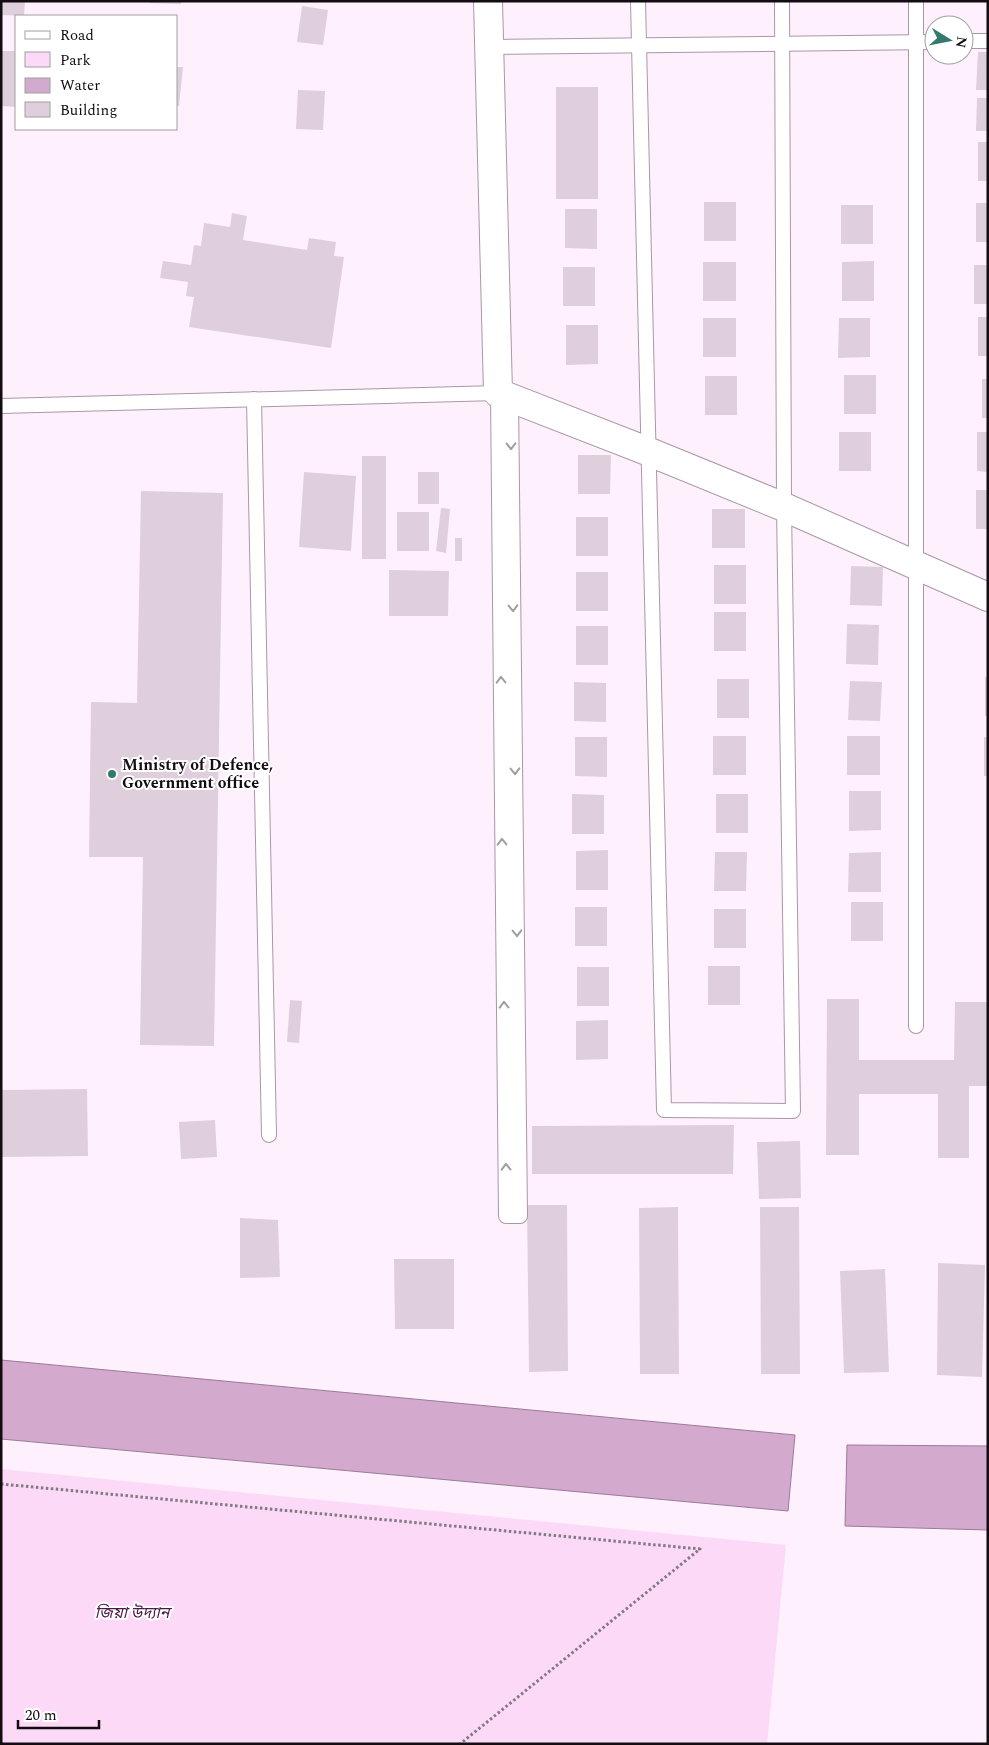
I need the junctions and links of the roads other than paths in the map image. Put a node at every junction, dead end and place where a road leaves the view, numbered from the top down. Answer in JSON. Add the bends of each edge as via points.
{"nodes":[{"id":1,"x":488,"y":1,"type":"edge"},
{"id":2,"x":500,"y":1,"type":"edge"},
{"id":3,"x":638,"y":1,"type":"edge"},
{"id":4,"x":782,"y":1,"type":"edge"},
{"id":5,"x":916,"y":1,"type":"edge"},
{"id":6,"x":988,"y":41,"type":"edge"},
{"id":7,"x":916,"y":42,"type":"junction"},
{"id":8,"x":924,"y":42,"type":"edge"},
{"id":9,"x":974,"y":42,"type":"edge"},
{"id":10,"x":782,"y":44,"type":"junction"},
{"id":11,"x":639,"y":45,"type":"junction"},
{"id":12,"x":496,"y":47,"type":"junction"},
{"id":13,"x":504,"y":395,"type":"junction"},
{"id":14,"x":254,"y":399,"type":"junction"},
{"id":15,"x":1,"y":406,"type":"edge"},
{"id":16,"x":647,"y":450,"type":"junction"},
{"id":17,"x":784,"y":507,"type":"junction"},
{"id":18,"x":917,"y":566,"type":"junction"},
{"id":19,"x":988,"y":596,"type":"edge"},
{"id":20,"x":916,"y":1026,"type":"dead end"},
{"id":21,"x":269,"y":1135,"type":"dead end"}],
"edges":[{"from":1,"to":12,"type":"street"},
{"from":2,"to":12,"type":"street"},
{"from":3,"to":11,"type":"lane"},
{"from":4,"to":10,"type":"lane"},
{"from":5,"to":7,"type":"lane"},
{"from":6,"to":9,"type":"lane"},
{"from":7,"to":8,"type":"lane"},
{"from":7,"to":10,"type":"lane"},
{"from":7,"to":18,"type":"lane"},
{"from":10,"to":11,"type":"lane"},
{"from":10,"to":17,"type":"lane"},
{"from":11,"to":12,"type":"lane"},
{"from":11,"to":16,"type":"lane"},
{"from":12,"to":13,"type":"street"},
{"from":13,"to":13,"type":"lane","one_way":true,"via":[[520,1216],[506,1216]]},
{"from":13,"to":14,"type":"lane"},
{"from":13,"to":16,"type":"street"},
{"from":14,"to":15,"type":"lane"},
{"from":14,"to":21,"type":"lane"},
{"from":16,"to":17,"type":"street"},
{"from":16,"to":17,"type":"lane","via":[[664,1110],[793,1111]]},
{"from":17,"to":18,"type":"street"},
{"from":18,"to":19,"type":"street"},
{"from":18,"to":20,"type":"lane"}]}
